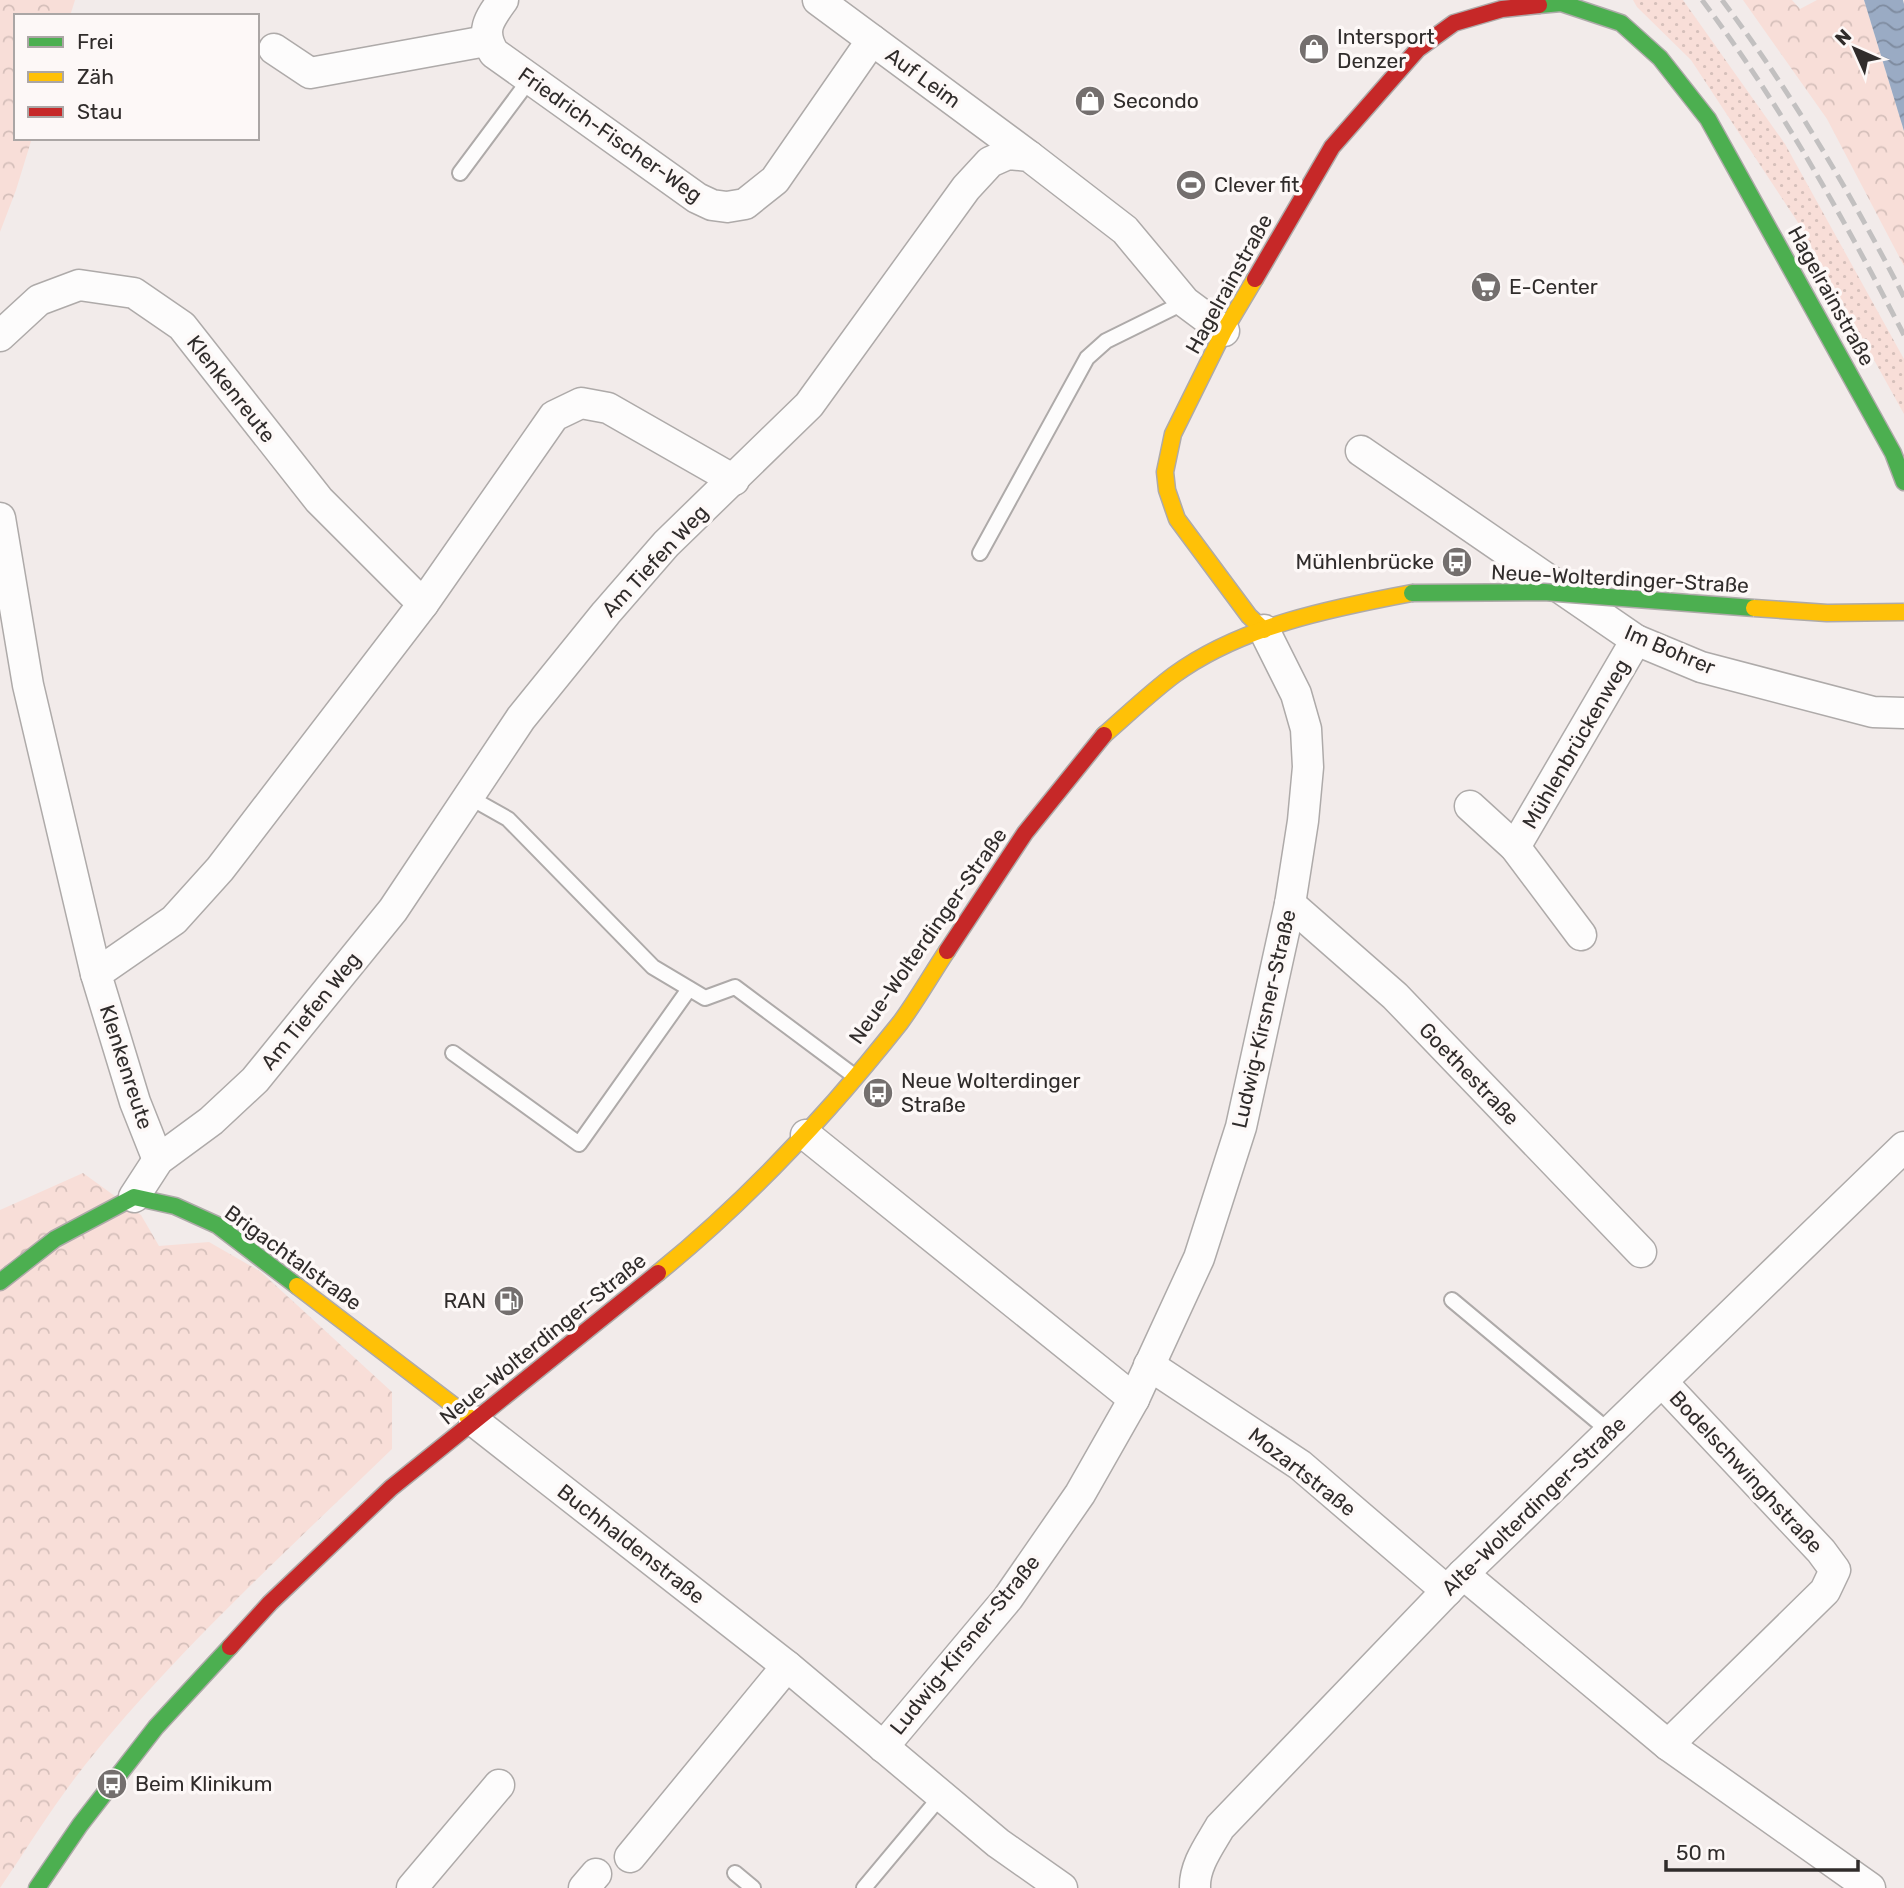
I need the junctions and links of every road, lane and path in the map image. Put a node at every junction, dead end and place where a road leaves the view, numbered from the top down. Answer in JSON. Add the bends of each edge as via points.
{"nodes":[{"id":1,"x":503,"y":0,"type":"edge"},
{"id":2,"x":818,"y":0,"type":"edge"},
{"id":3,"x":872,"y":40,"type":"junction"},
{"id":4,"x":486,"y":41,"type":"junction"},
{"id":5,"x":274,"y":48,"type":"dead end"},
{"id":6,"x":530,"y":79,"type":"junction"},
{"id":7,"x":1029,"y":156,"type":"junction"},
{"id":8,"x":460,"y":173,"type":"dead end"},
{"id":9,"x":1185,"y":302,"type":"junction"},
{"id":10,"x":1224,"y":331,"type":"junction"},
{"id":11,"x":0,"y":336,"type":"edge"},
{"id":12,"x":1361,"y":451,"type":"dead end"},
{"id":13,"x":734,"y":480,"type":"junction"},
{"id":14,"x":1904,"y":482,"type":"edge"},
{"id":15,"x":0,"y":518,"type":"edge"},
{"id":16,"x":980,"y":553,"type":"dead end"},
{"id":17,"x":423,"y":604,"type":"junction"},
{"id":18,"x":1904,"y":612,"type":"edge"},
{"id":19,"x":1264,"y":630,"type":"junction"},
{"id":20,"x":1636,"y":640,"type":"junction"},
{"id":21,"x":1904,"y":713,"type":"edge"},
{"id":22,"x":469,"y":797,"type":"junction"},
{"id":23,"x":1470,"y":806,"type":"dead end"},
{"id":24,"x":1515,"y":847,"type":"junction"},
{"id":25,"x":1290,"y":904,"type":"junction"},
{"id":26,"x":1581,"y":935,"type":"dead end"},
{"id":27,"x":96,"y":974,"type":"junction"},
{"id":28,"x":689,"y":989,"type":"junction"},
{"id":29,"x":453,"y":1053,"type":"dead end"},
{"id":30,"x":856,"y":1076,"type":"junction"},
{"id":31,"x":806,"y":1135,"type":"junction"},
{"id":32,"x":1904,"y":1147,"type":"edge"},
{"id":33,"x":158,"y":1160,"type":"junction"},
{"id":34,"x":134,"y":1197,"type":"junction"},
{"id":35,"x":1641,"y":1252,"type":"dead end"},
{"id":36,"x":0,"y":1282,"type":"edge"},
{"id":37,"x":1452,"y":1300,"type":"dead end"},
{"id":38,"x":1149,"y":1365,"type":"junction"},
{"id":39,"x":1662,"y":1383,"type":"junction"},
{"id":40,"x":1134,"y":1399,"type":"junction"},
{"id":41,"x":474,"y":1421,"type":"junction"},
{"id":42,"x":1609,"y":1431,"type":"junction"},
{"id":43,"x":1455,"y":1583,"type":"junction"},
{"id":44,"x":787,"y":1666,"type":"junction"},
{"id":45,"x":1668,"y":1745,"type":"junction"},
{"id":46,"x":883,"y":1747,"type":"junction"},
{"id":47,"x":499,"y":1785,"type":"dead end"},
{"id":48,"x":942,"y":1796,"type":"junction"},
{"id":49,"x":630,"y":1857,"type":"dead end"},
{"id":50,"x":735,"y":1873,"type":"dead end"},
{"id":51,"x":37,"y":1888,"type":"edge"},
{"id":52,"x":412,"y":1888,"type":"edge"},
{"id":53,"x":753,"y":1888,"type":"edge"},
{"id":54,"x":864,"y":1888,"type":"edge"},
{"id":55,"x":1062,"y":1888,"type":"edge"},
{"id":56,"x":1195,"y":1888,"type":"edge"},
{"id":57,"x":1870,"y":1888,"type":"edge"}],
"edges":[{"from":1,"to":4,"type":"street","via":[[492,15]]},
{"from":2,"to":3,"type":"street","name":"Auf Leim"},
{"from":3,"to":6,"type":"street","name":"Friedrich-Fischer-Weg","via":[[775,180],[745,204],[727,207],[697,198]]},
{"from":3,"to":7,"type":"street","name":"Auf Leim"},
{"from":4,"to":5,"type":"street","via":[[310,73]]},
{"from":4,"to":6,"type":"street","name":"Friedrich-Fischer-Weg","via":[[494,53]]},
{"from":6,"to":8,"type":"lane"},
{"from":7,"to":9,"type":"street","via":[[1125,230]]},
{"from":7,"to":13,"type":"street","name":"Am Tiefen Weg","via":[[1008,154],[990,162],[966,188],[809,405]]},
{"from":9,"to":10,"type":"street"},
{"from":9,"to":16,"type":"lane","via":[[1106,341],[1087,358]]},
{"from":10,"to":14,"type":"main road","name":"Hagelrainstraße","via":[[1332,147],[1418,49],[1454,23],[1502,9],[1561,3],[1621,23],[1660,58],[1708,119],[1893,453]]},
{"from":10,"to":19,"type":"main road","name":"Hagelrainstraße","via":[[1172,434],[1165,472],[1167,490],[1177,519],[1249,617]]},
{"from":11,"to":17,"type":"street","name":"Klenkenreute","via":[[39,300],[79,285],[134,293],[182,327],[319,500]]},
{"from":12,"to":20,"type":"street","name":"Im Bohrer"},
{"from":13,"to":17,"type":"street","via":[[608,408],[581,403],[554,416]]},
{"from":13,"to":22,"type":"street","name":"Am Tiefen Weg","via":[[666,544],[606,613],[521,718]]},
{"from":15,"to":27,"type":"street","name":"Klenkenreute","via":[[28,685]]},
{"from":17,"to":27,"type":"street","via":[[220,869],[173,920]]},
{"from":18,"to":19,"type":"main road","name":"Neue-Wolterdinger-Straße","bridge":true,"via":[[1828,613],[1544,592],[1412,593],[1346,605]]},
{"from":19,"to":25,"type":"street","name":"Ludwig-Kirsner-Straße","via":[[1296,694],[1307,729],[1303,821]]},
{"from":19,"to":30,"type":"main road","name":"Neue-Wolterdinger-Straße","via":[[1213,651],[1174,675],[1099,740],[1025,833],[901,1021]]},
{"from":20,"to":21,"type":"street","name":"Im Bohrer","via":[[1701,667],[1873,712]]},
{"from":20,"to":24,"type":"street","name":"Mühlenbrückenweg"},
{"from":22,"to":28,"type":"lane","via":[[508,819],[653,967]]},
{"from":22,"to":33,"type":"street","name":"Am Tiefen Weg","via":[[393,910],[255,1080],[211,1121]]},
{"from":23,"to":24,"type":"street","name":"Mühlenbrückenweg"},
{"from":24,"to":26,"type":"street","name":"Mühlenbrückenweg"},
{"from":25,"to":35,"type":"street","name":"Goethestraße","via":[[1395,996]]},
{"from":25,"to":38,"type":"street","name":"Ludwig-Kirsner-Straße","via":[[1241,1127],[1199,1258]]},
{"from":27,"to":33,"type":"street","name":"Klenkenreute"},
{"from":28,"to":29,"type":"lane","via":[[579,1143]]},
{"from":28,"to":30,"type":"lane","via":[[705,998],[736,987]]},
{"from":30,"to":31,"type":"main road","name":"Neue-Wolterdinger-Straße"},
{"from":31,"to":40,"type":"street"},
{"from":31,"to":41,"type":"main road","name":"Neue-Wolterdinger-Straße","via":[[705,1235]]},
{"from":32,"to":39,"type":"street","name":"Alte-Wolterdinger-Straße"},
{"from":33,"to":34,"type":"street","name":"Am Tiefen Weg"},
{"from":34,"to":36,"type":"main road","via":[[55,1239]]},
{"from":34,"to":41,"type":"main road","name":"Brigachtalstraße","via":[[175,1206],[217,1225]]},
{"from":37,"to":42,"type":"lane"},
{"from":38,"to":40,"type":"street","name":"Ludwig-Kirsner-Straße"},
{"from":38,"to":43,"type":"street","name":"Mozartstraße","via":[[1300,1465]]},
{"from":39,"to":42,"type":"street","name":"Alte-Wolterdinger-Straße"},
{"from":39,"to":45,"type":"street","name":"Bodelschwinghstraße","via":[[1835,1570],[1825,1591]]},
{"from":40,"to":46,"type":"street","name":"Ludwig-Kirsner-Straße","via":[[1080,1494],[1008,1598]]},
{"from":41,"to":44,"type":"street","name":"Buchhaldenstraße"},
{"from":41,"to":51,"type":"main road","name":"Neue-Wolterdinger-Straße","via":[[391,1488],[270,1603],[156,1727]]},
{"from":42,"to":43,"type":"street","name":"Alte-Wolterdinger-Straße"},
{"from":43,"to":45,"type":"street"},
{"from":43,"to":56,"type":"street","name":"Alte-Wolterdinger-Straße","via":[[1220,1827],[1202,1857]]},
{"from":44,"to":46,"type":"street","name":"Buchhaldenstraße"},
{"from":44,"to":49,"type":"street"},
{"from":45,"to":57,"type":"street"},
{"from":46,"to":48,"type":"street","name":"Buchhaldenstraße"},
{"from":47,"to":52,"type":"street"},
{"from":48,"to":54,"type":"lane"},
{"from":48,"to":55,"type":"street","name":"Buchhaldenstraße"},
{"from":50,"to":53,"type":"lane"}]}
